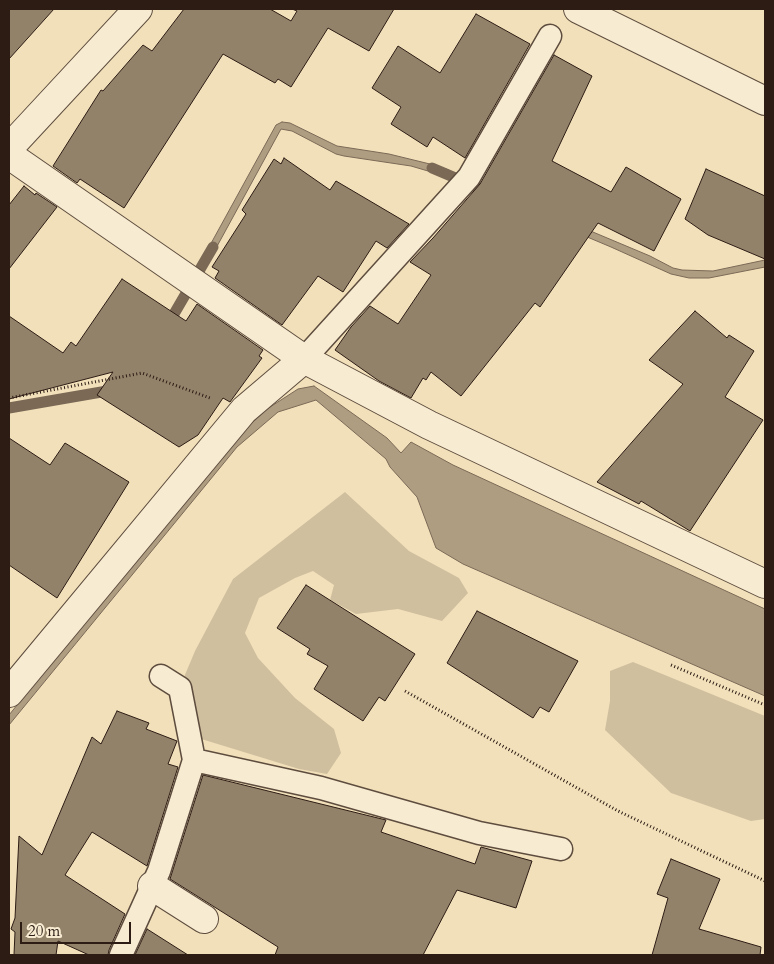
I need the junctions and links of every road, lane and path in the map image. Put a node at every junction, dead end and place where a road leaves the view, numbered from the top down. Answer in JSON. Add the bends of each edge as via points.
{"nodes":[{"id":1,"x":138,"y":9,"type":"edge"},
{"id":2,"x":578,"y":9,"type":"edge"},
{"id":3,"x":550,"y":36,"type":"dead end"},
{"id":4,"x":765,"y":100,"type":"edge"},
{"id":5,"x":9,"y":148,"type":"edge"},
{"id":6,"x":9,"y":155,"type":"edge"},
{"id":7,"x":304,"y":359,"type":"junction"},
{"id":8,"x":9,"y":398,"type":"edge"},
{"id":9,"x":244,"y":410,"type":"junction"},
{"id":10,"x":765,"y":584,"type":"edge"},
{"id":11,"x":671,"y":665,"type":"dead end"},
{"id":12,"x":162,"y":676,"type":"dead end"},
{"id":13,"x":405,"y":691,"type":"dead end"},
{"id":14,"x":9,"y":693,"type":"edge"},
{"id":15,"x":765,"y":705,"type":"edge"},
{"id":16,"x":194,"y":760,"type":"junction"},
{"id":17,"x":560,"y":849,"type":"dead end"},
{"id":18,"x":765,"y":881,"type":"edge"},
{"id":19,"x":152,"y":886,"type":"junction"},
{"id":20,"x":204,"y":919,"type":"dead end"},
{"id":21,"x":121,"y":955,"type":"edge"}],
"edges":[{"from":1,"to":5,"type":"street"},
{"from":2,"to":4,"type":"street"},
{"from":3,"to":7,"type":"lane","via":[[469,176]]},
{"from":6,"to":7,"type":"street"},
{"from":7,"to":9,"type":"street"},
{"from":7,"to":10,"type":"street","via":[[429,425]]},
{"from":8,"to":9,"type":"path","via":[[142,373]]},
{"from":9,"to":14,"type":"street"},
{"from":11,"to":15,"type":"path"},
{"from":12,"to":16,"type":"lane","via":[[180,688]]},
{"from":13,"to":18,"type":"path","via":[[618,811]]},
{"from":16,"to":17,"type":"lane","via":[[321,788],[479,833]]},
{"from":16,"to":19,"type":"lane"},
{"from":19,"to":20,"type":"street"},
{"from":19,"to":21,"type":"lane"}]}
